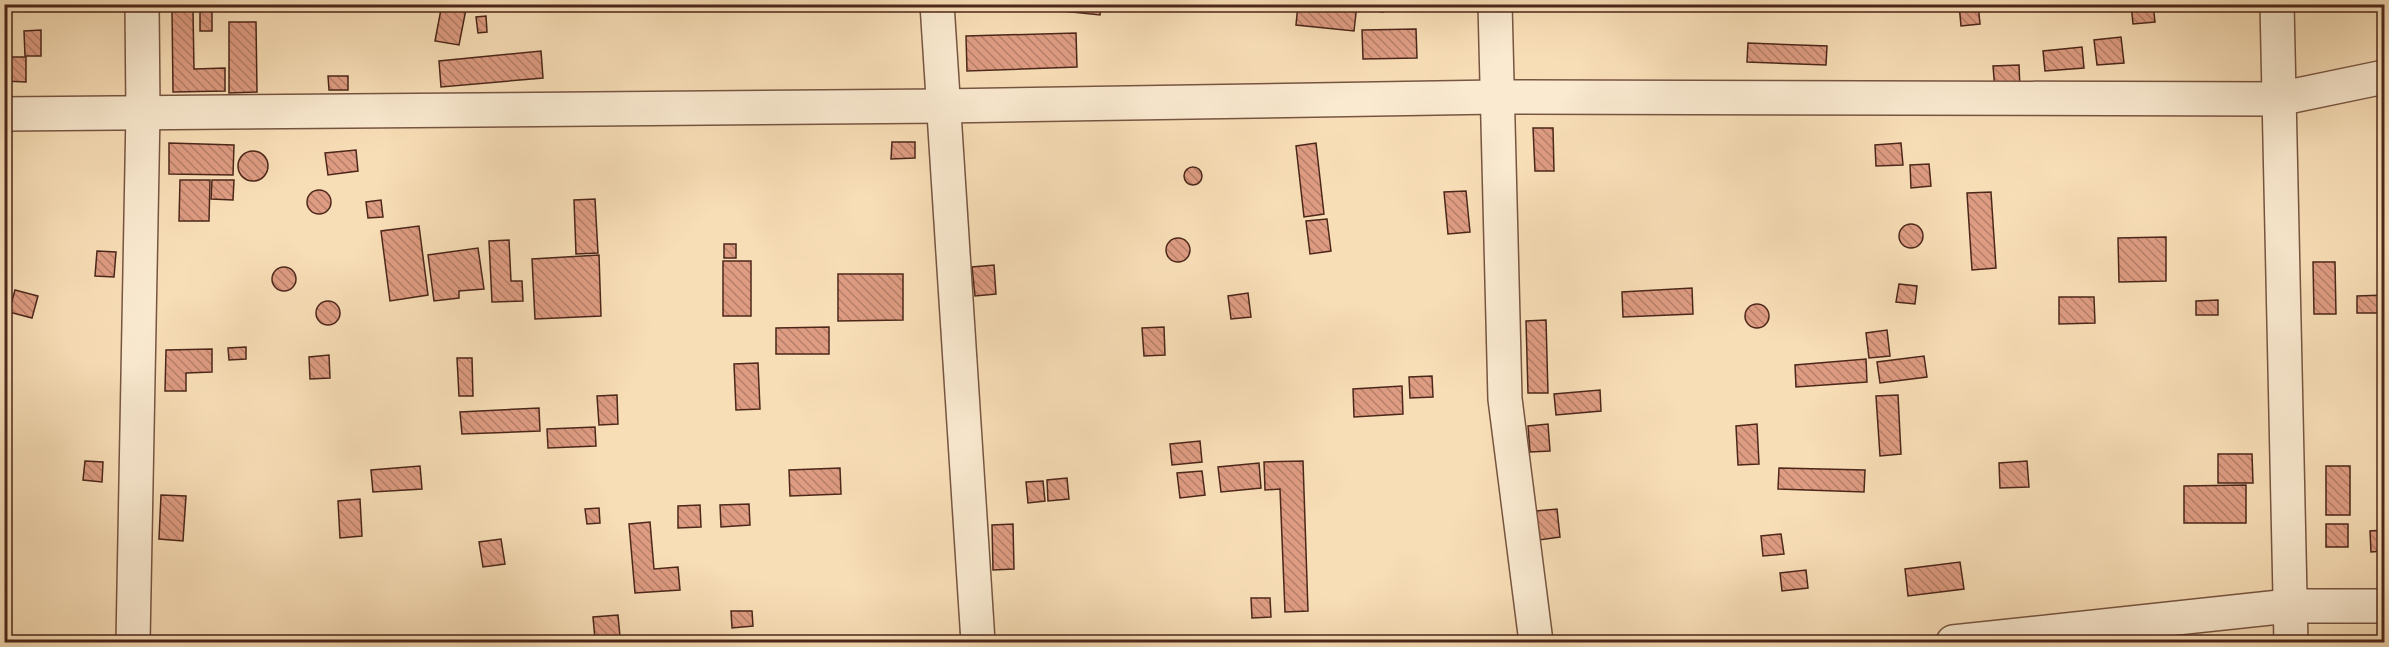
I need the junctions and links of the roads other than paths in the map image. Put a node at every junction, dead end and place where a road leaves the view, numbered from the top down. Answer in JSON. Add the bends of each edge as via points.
{"nodes":[{"id":1,"x":142,"y":4,"type":"edge"},
{"id":2,"x":937,"y":4,"type":"edge"},
{"id":3,"x":1496,"y":4,"type":"edge"},
{"id":4,"x":2277,"y":4,"type":"edge"},
{"id":5,"x":2385,"y":77,"type":"edge"},
{"id":6,"x":1497,"y":97,"type":"junction"},
{"id":7,"x":2278,"y":99,"type":"junction"},
{"id":8,"x":943,"y":106,"type":"junction"},
{"id":9,"x":143,"y":112,"type":"junction"},
{"id":10,"x":4,"y":114,"type":"edge"},
{"id":11,"x":2289,"y":606,"type":"junction"},
{"id":12,"x":2385,"y":606,"type":"edge"},
{"id":13,"x":133,"y":642,"type":"edge"},
{"id":14,"x":978,"y":642,"type":"edge"},
{"id":15,"x":1536,"y":642,"type":"edge"},
{"id":16,"x":1953,"y":642,"type":"edge"},
{"id":17,"x":2291,"y":642,"type":"edge"}],
"edges":[{"from":1,"to":9,"type":"street"},
{"from":2,"to":8,"type":"street"},
{"from":3,"to":6,"type":"street"},
{"from":4,"to":7,"type":"street"},
{"from":5,"to":7,"type":"street"},
{"from":6,"to":7,"type":"street"},
{"from":6,"to":8,"type":"street"},
{"from":6,"to":15,"type":"street","via":[[1505,399]]},
{"from":7,"to":11,"type":"street"},
{"from":8,"to":9,"type":"street"},
{"from":8,"to":14,"type":"street"},
{"from":9,"to":10,"type":"street"},
{"from":9,"to":13,"type":"street"},
{"from":11,"to":12,"type":"street"},
{"from":11,"to":16,"type":"street"},
{"from":11,"to":17,"type":"street"}]}
